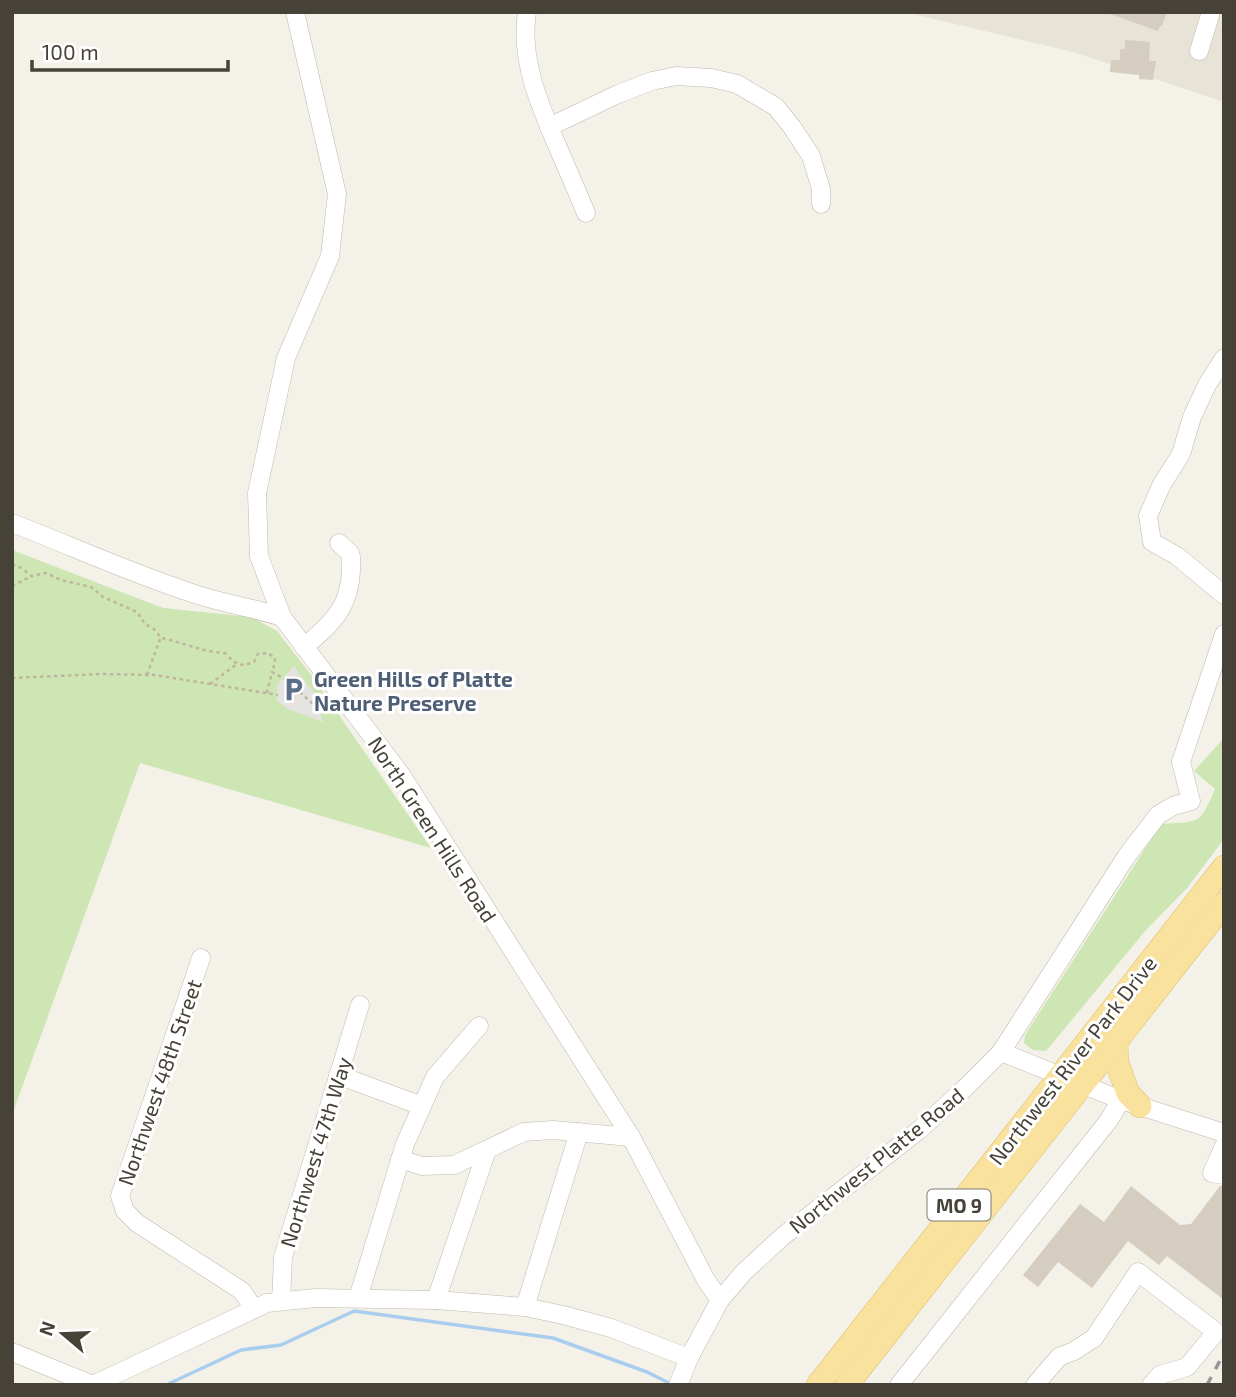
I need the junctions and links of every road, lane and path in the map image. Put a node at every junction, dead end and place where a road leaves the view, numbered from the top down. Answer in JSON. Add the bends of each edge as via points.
{"nodes":[{"id":1,"x":295,"y":12,"type":"edge"},
{"id":2,"x":527,"y":12,"type":"edge"},
{"id":3,"x":1211,"y":12,"type":"edge"},
{"id":4,"x":1199,"y":51,"type":"dead end"},
{"id":5,"x":549,"y":127,"type":"junction"},
{"id":6,"x":821,"y":204,"type":"dead end"},
{"id":7,"x":586,"y":213,"type":"dead end"},
{"id":8,"x":1224,"y":358,"type":"edge"},
{"id":9,"x":12,"y":523,"type":"edge"},
{"id":10,"x":340,"y":543,"type":"dead end"},
{"id":11,"x":12,"y":565,"type":"edge"},
{"id":12,"x":32,"y":576,"type":"junction"},
{"id":13,"x":12,"y":586,"type":"edge"},
{"id":14,"x":1224,"y":595,"type":"edge"},
{"id":15,"x":282,"y":617,"type":"junction"},
{"id":16,"x":1224,"y":634,"type":"edge"},
{"id":17,"x":161,"y":638,"type":"junction"},
{"id":18,"x":304,"y":647,"type":"junction"},
{"id":19,"x":237,"y":664,"type":"junction"},
{"id":20,"x":273,"y":672,"type":"junction"},
{"id":21,"x":147,"y":675,"type":"junction"},
{"id":22,"x":12,"y":678,"type":"edge"},
{"id":23,"x":209,"y":684,"type":"junction"},
{"id":24,"x":267,"y":693,"type":"junction"},
{"id":25,"x":278,"y":695,"type":"dead end"},
{"id":26,"x":320,"y":709,"type":"dead end"},
{"id":27,"x":1224,"y":867,"type":"edge"},
{"id":28,"x":1224,"y":904,"type":"edge"},
{"id":29,"x":201,"y":958,"type":"dead end"},
{"id":30,"x":360,"y":1005,"type":"dead end"},
{"id":31,"x":479,"y":1026,"type":"dead end"},
{"id":32,"x":1116,"y":1042,"type":"junction"},
{"id":33,"x":1001,"y":1052,"type":"junction"},
{"id":34,"x":338,"y":1075,"type":"junction"},
{"id":35,"x":1060,"y":1075,"type":"junction"},
{"id":36,"x":1083,"y":1084,"type":"junction"},
{"id":37,"x":1130,"y":1103,"type":"junction"},
{"id":38,"x":422,"y":1106,"type":"junction"},
{"id":39,"x":579,"y":1132,"type":"junction"},
{"id":40,"x":1224,"y":1133,"type":"edge"},
{"id":41,"x":631,"y":1138,"type":"junction"},
{"id":42,"x":1224,"y":1146,"type":"edge"},
{"id":43,"x":487,"y":1150,"type":"junction"},
{"id":44,"x":400,"y":1159,"type":"junction"},
{"id":45,"x":1224,"y":1175,"type":"edge"},
{"id":46,"x":358,"y":1298,"type":"junction"},
{"id":47,"x":436,"y":1300,"type":"junction"},
{"id":48,"x":720,"y":1300,"type":"junction"},
{"id":49,"x":281,"y":1301,"type":"junction"},
{"id":50,"x":525,"y":1307,"type":"junction"},
{"id":51,"x":254,"y":1309,"type":"junction"},
{"id":52,"x":1220,"y":1333,"type":"edge"},
{"id":53,"x":866,"y":1342,"type":"junction"},
{"id":54,"x":12,"y":1352,"type":"edge"},
{"id":55,"x":684,"y":1371,"type":"edge"},
{"id":56,"x":819,"y":1383,"type":"edge"},
{"id":57,"x":93,"y":1385,"type":"edge"},
{"id":58,"x":847,"y":1385,"type":"edge"},
{"id":59,"x":899,"y":1385,"type":"edge"},
{"id":60,"x":1035,"y":1385,"type":"edge"},
{"id":61,"x":1152,"y":1385,"type":"edge"}],
"edges":[{"from":1,"to":15,"type":"street","name":"North Green Hills Road","via":[[337,194],[330,256],[286,358],[257,492],[259,556]]},
{"from":2,"to":5,"type":"street","via":[[526,57]]},
{"from":3,"to":4,"type":"street"},
{"from":5,"to":6,"type":"street","via":[[652,81],[676,76],[737,84],[776,107],[792,127],[811,156]]},
{"from":5,"to":7,"type":"street"},
{"from":8,"to":14,"type":"street","via":[[1147,516],[1152,542],[1177,556]]},
{"from":9,"to":15,"type":"street","via":[[173,586]]},
{"from":10,"to":18,"type":"street","via":[[351,557],[350,588],[338,615]]},
{"from":11,"to":12,"type":"path"},
{"from":12,"to":13,"type":"path"},
{"from":12,"to":17,"type":"path","via":[[46,573],[91,587],[137,612]]},
{"from":15,"to":18,"type":"street","name":"North Green Hills Road"},
{"from":16,"to":33,"type":"street","name":"Northwest Platte Road","via":[[1181,762],[1191,801],[1158,815],[1126,857]]},
{"from":17,"to":19,"type":"path","via":[[225,653]]},
{"from":17,"to":21,"type":"path"},
{"from":18,"to":41,"type":"street","name":"North Green Hills Road","via":[[402,776]]},
{"from":19,"to":20,"type":"path","via":[[244,666],[258,654],[268,653],[275,658]]},
{"from":19,"to":23,"type":"path"},
{"from":20,"to":24,"type":"path"},
{"from":20,"to":26,"type":"path"},
{"from":21,"to":22,"type":"path"},
{"from":21,"to":23,"type":"path"},
{"from":23,"to":24,"type":"path"},
{"from":24,"to":25,"type":"path"},
{"from":27,"to":35,"type":"main road","name":"Northwest River Park Drive","number":"MO 9"},
{"from":28,"to":32,"type":"main road","name":"Northwest River Park Drive","number":"MO 9"},
{"from":29,"to":51,"type":"street","name":"Northwest 48th Street","via":[[120,1196],[125,1211],[137,1223],[242,1291]]},
{"from":30,"to":34,"type":"street","name":"Northwest 47th Way"},
{"from":31,"to":38,"type":"street","via":[[435,1077]]},
{"from":32,"to":36,"type":"main road","name":"Northwest River Park Drive","number":"MO 9"},
{"from":32,"to":37,"type":"main road","via":[[1117,1063]]},
{"from":33,"to":35,"type":"street"},
{"from":33,"to":48,"type":"street","name":"Northwest Platte Road","via":[[918,1131],[761,1254]]},
{"from":34,"to":38,"type":"street"},
{"from":34,"to":49,"type":"street","name":"Northwest 47th Way","via":[[284,1257]]},
{"from":35,"to":36,"type":"street"},
{"from":35,"to":53,"type":"main road","name":"Northwest River Park Drive","number":"MO 9"},
{"from":36,"to":37,"type":"street"},
{"from":36,"to":53,"type":"main road","name":"Northwest River Park Drive","number":"MO 9"},
{"from":37,"to":40,"type":"street"},
{"from":37,"to":59,"type":"street","via":[[1109,1120]]},
{"from":38,"to":44,"type":"street"},
{"from":39,"to":41,"type":"street"},
{"from":39,"to":43,"type":"street","via":[[524,1132]]},
{"from":39,"to":50,"type":"street"},
{"from":41,"to":48,"type":"street","name":"North Green Hills Road"},
{"from":42,"to":45,"type":"street","via":[[1212,1172]]},
{"from":43,"to":44,"type":"street","via":[[454,1165],[422,1166]]},
{"from":43,"to":47,"type":"street"},
{"from":44,"to":46,"type":"street"},
{"from":46,"to":47,"type":"street"},
{"from":46,"to":49,"type":"street"},
{"from":47,"to":50,"type":"street"},
{"from":48,"to":55,"type":"street","name":"Northwest Platte Road"},
{"from":49,"to":51,"type":"street"},
{"from":50,"to":55,"type":"street","via":[[611,1328]]},
{"from":51,"to":57,"type":"street"},
{"from":52,"to":60,"type":"street","via":[[1139,1272],[1094,1338],[1059,1357]]},
{"from":52,"to":61,"type":"street","via":[[1187,1367],[1160,1374]]},
{"from":53,"to":56,"type":"main road","name":"Northwest River Park Drive","number":"MO 9"},
{"from":53,"to":58,"type":"main road","name":"Northwest River Park Drive","number":"MO 9"},
{"from":54,"to":57,"type":"street"}]}
